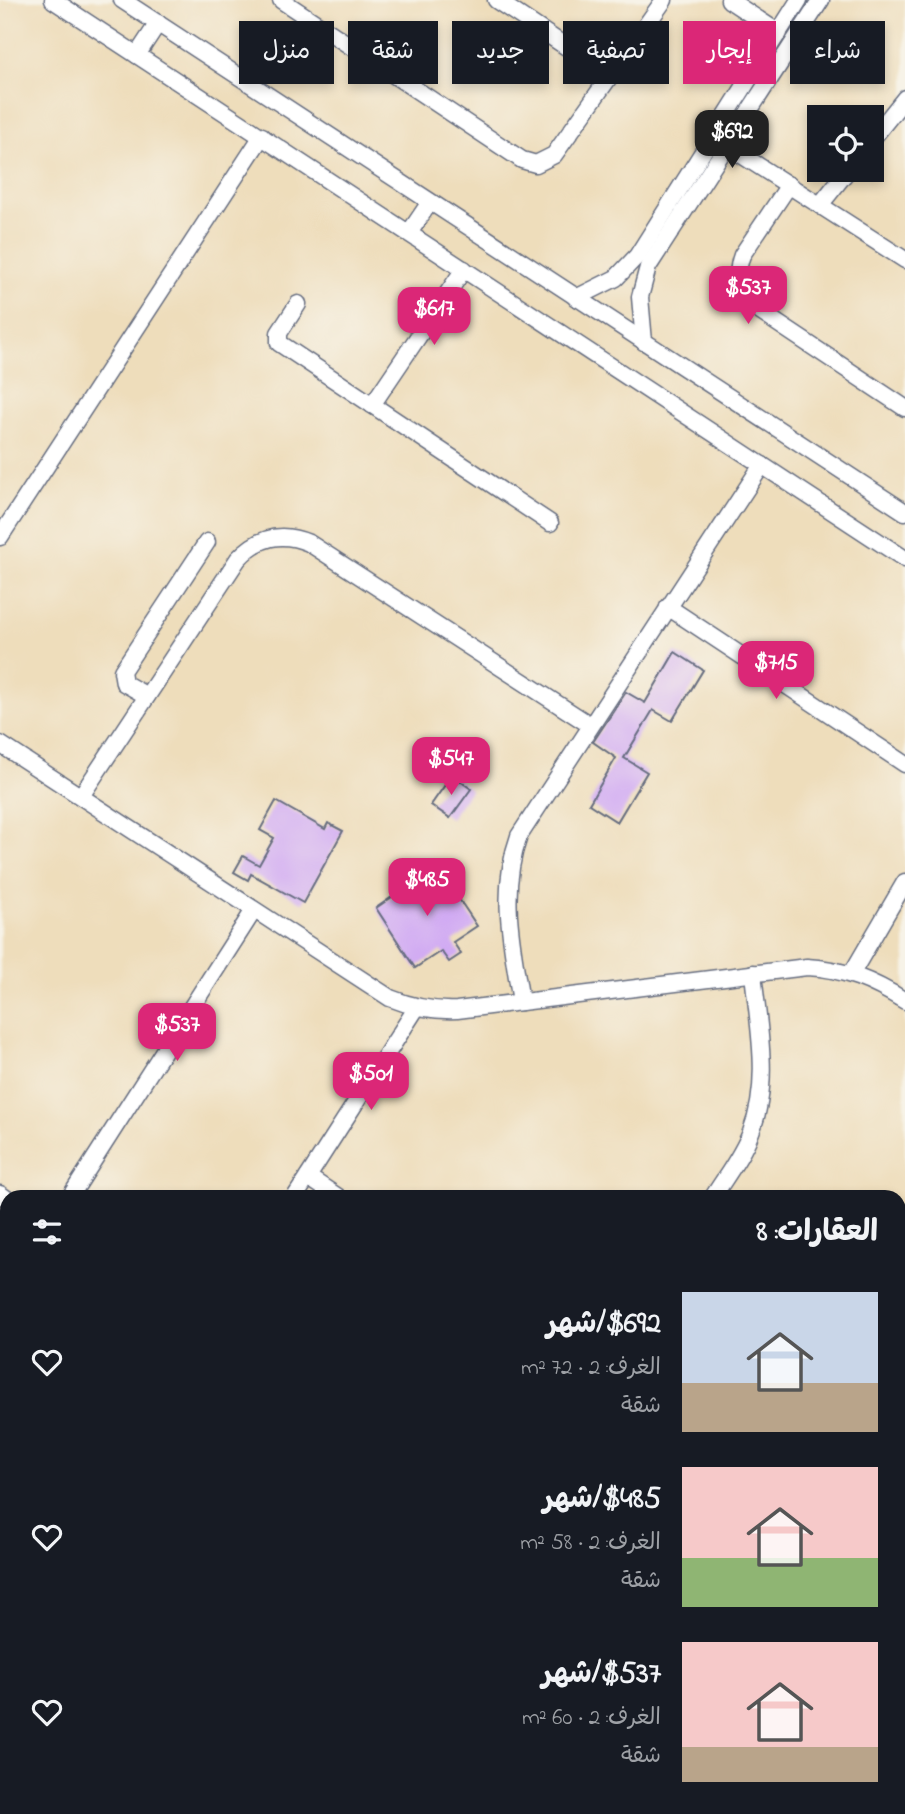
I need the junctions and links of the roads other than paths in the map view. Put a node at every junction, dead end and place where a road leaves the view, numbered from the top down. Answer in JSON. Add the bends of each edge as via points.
{"nodes":[{"id":1,"x":53,"y":0,"type":"edge"},
{"id":2,"x":122,"y":0,"type":"edge"},
{"id":3,"x":281,"y":0,"type":"edge"},
{"id":4,"x":496,"y":0,"type":"edge"},
{"id":5,"x":664,"y":0,"type":"edge"},
{"id":6,"x":729,"y":0,"type":"edge"},
{"id":7,"x":799,"y":0,"type":"edge"},
{"id":8,"x":821,"y":0,"type":"edge"},
{"id":9,"x":649,"y":21,"type":"edge"},
{"id":10,"x":158,"y":23,"type":"junction"},
{"id":11,"x":779,"y":33,"type":"junction"},
{"id":12,"x":776,"y":42,"type":"edge"},
{"id":13,"x":563,"y":45,"type":"edge"},
{"id":14,"x":137,"y":55,"type":"junction"},
{"id":15,"x":776,"y":55,"type":"edge"},
{"id":16,"x":604,"y":84,"type":"edge"},
{"id":17,"x":755,"y":84,"type":"edge"},
{"id":18,"x":758,"y":84,"type":"edge"},
{"id":19,"x":902,"y":105,"type":"edge"},
{"id":20,"x":884,"y":125,"type":"edge"},
{"id":21,"x":262,"y":136,"type":"junction"},
{"id":22,"x":726,"y":145,"type":"junction"},
{"id":23,"x":838,"y":182,"type":"edge"},
{"id":24,"x":789,"y":185,"type":"junction"},
{"id":25,"x":430,"y":202,"type":"junction"},
{"id":26,"x":820,"y":205,"type":"junction"},
{"id":27,"x":409,"y":233,"type":"junction"},
{"id":28,"x":905,"y":260,"type":"edge"},
{"id":29,"x":464,"y":269,"type":"junction"},
{"id":30,"x":576,"y":298,"type":"junction"},
{"id":31,"x":298,"y":304,"type":"dead end"},
{"id":32,"x":644,"y":342,"type":"junction"},
{"id":33,"x":372,"y":405,"type":"junction"},
{"id":34,"x":905,"y":408,"type":"edge"},
{"id":35,"x":762,"y":465,"type":"junction"},
{"id":36,"x":905,"y":512,"type":"edge"},
{"id":37,"x":550,"y":523,"type":"dead end"},
{"id":38,"x":0,"y":537,"type":"edge"},
{"id":39,"x":206,"y":542,"type":"dead end"},
{"id":40,"x":905,"y":559,"type":"edge"},
{"id":41,"x":668,"y":607,"type":"junction"},
{"id":42,"x":147,"y":696,"type":"junction"},
{"id":43,"x":590,"y":725,"type":"junction"},
{"id":44,"x":0,"y":744,"type":"edge"},
{"id":45,"x":905,"y":764,"type":"edge"},
{"id":46,"x":81,"y":796,"type":"junction"},
{"id":47,"x":905,"y":882,"type":"edge"},
{"id":48,"x":254,"y":910,"type":"junction"},
{"id":49,"x":753,"y":972,"type":"junction"},
{"id":50,"x":852,"y":973,"type":"junction"},
{"id":51,"x":905,"y":1001,"type":"edge"},
{"id":52,"x":521,"y":1002,"type":"junction"},
{"id":53,"x":416,"y":1007,"type":"junction"},
{"id":54,"x":308,"y":1177,"type":"junction"},
{"id":55,"x":74,"y":1190,"type":"edge"},
{"id":56,"x":300,"y":1190,"type":"edge"},
{"id":57,"x":328,"y":1190,"type":"edge"},
{"id":58,"x":717,"y":1190,"type":"edge"}],
"edges":[{"from":1,"to":14,"type":"street"},
{"from":2,"to":10,"type":"street"},
{"from":3,"to":16,"type":"street","via":[[529,162],[542,162],[554,155]]},
{"from":4,"to":13,"type":"street"},
{"from":5,"to":9,"type":"street"},
{"from":6,"to":11,"type":"street"},
{"from":7,"to":11,"type":"street"},
{"from":8,"to":15,"type":"street"},
{"from":10,"to":14,"type":"street"},
{"from":10,"to":25,"type":"street"},
{"from":11,"to":12,"type":"street"},
{"from":14,"to":21,"type":"street"},
{"from":17,"to":30,"type":"street","via":[[637,256],[616,278]]},
{"from":18,"to":22,"type":"street"},
{"from":19,"to":20,"type":"street"},
{"from":21,"to":27,"type":"street"},
{"from":21,"to":38,"type":"street"},
{"from":22,"to":24,"type":"street"},
{"from":22,"to":32,"type":"street","via":[[648,267],[640,297]]},
{"from":23,"to":26,"type":"street"},
{"from":24,"to":26,"type":"street"},
{"from":24,"to":34,"type":"street","via":[[742,255],[738,267],[741,291],[756,309]]},
{"from":25,"to":27,"type":"street"},
{"from":25,"to":30,"type":"street"},
{"from":26,"to":28,"type":"street"},
{"from":27,"to":29,"type":"street"},
{"from":29,"to":33,"type":"street"},
{"from":29,"to":35,"type":"street"},
{"from":30,"to":32,"type":"street"},
{"from":31,"to":33,"type":"street","via":[[279,332],[279,343]]},
{"from":32,"to":36,"type":"street"},
{"from":33,"to":37,"type":"street"},
{"from":35,"to":40,"type":"street"},
{"from":35,"to":41,"type":"street"},
{"from":39,"to":42,"type":"street","via":[[122,671],[124,683]]},
{"from":41,"to":43,"type":"street"},
{"from":41,"to":45,"type":"street"},
{"from":42,"to":43,"type":"street","via":[[238,559],[258,542],[284,536],[316,547]]},
{"from":42,"to":46,"type":"street"},
{"from":43,"to":52,"type":"street","via":[[530,817],[511,857],[506,901]]},
{"from":44,"to":46,"type":"street"},
{"from":46,"to":48,"type":"street"},
{"from":47,"to":50,"type":"street"},
{"from":48,"to":53,"type":"street","via":[[390,998]]},
{"from":48,"to":55,"type":"street"},
{"from":49,"to":50,"type":"street","via":[[807,967]]},
{"from":49,"to":52,"type":"street"},
{"from":49,"to":58,"type":"street","via":[[760,1098],[744,1148]]},
{"from":50,"to":51,"type":"street"},
{"from":52,"to":53,"type":"street","via":[[443,1010]]},
{"from":53,"to":54,"type":"street"},
{"from":54,"to":56,"type":"street"},
{"from":54,"to":57,"type":"street"}]}
